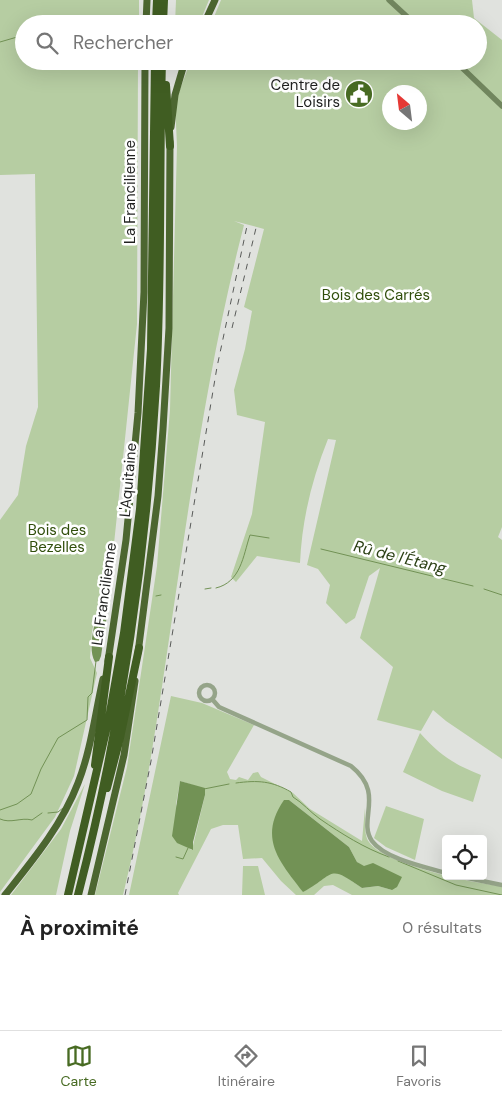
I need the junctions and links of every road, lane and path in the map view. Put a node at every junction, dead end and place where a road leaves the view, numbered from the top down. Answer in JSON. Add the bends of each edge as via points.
{"nodes":[{"id":1,"x":147,"y":0,"type":"edge"},
{"id":2,"x":157,"y":0,"type":"edge"},
{"id":3,"x":164,"y":0,"type":"edge"},
{"id":4,"x":215,"y":0,"type":"edge"},
{"id":5,"x":389,"y":0,"type":"edge"},
{"id":6,"x":146,"y":15,"type":"edge"},
{"id":7,"x":156,"y":15,"type":"edge"},
{"id":8,"x":163,"y":15,"type":"edge"},
{"id":9,"x":208,"y":15,"type":"edge"},
{"id":10,"x":405,"y":15,"type":"edge"},
{"id":11,"x":145,"y":70,"type":"edge"},
{"id":12,"x":155,"y":70,"type":"edge"},
{"id":13,"x":164,"y":70,"type":"edge"},
{"id":14,"x":165,"y":70,"type":"edge"},
{"id":15,"x":183,"y":70,"type":"edge"},
{"id":16,"x":464,"y":70,"type":"edge"},
{"id":17,"x":502,"y":106,"type":"edge"},
{"id":18,"x":170,"y":146,"type":"junction"},
{"id":19,"x":139,"y":648,"type":"junction"},
{"id":20,"x":109,"y":657,"type":"junction"},
{"id":21,"x":212,"y":699,"type":"dead end"},
{"id":22,"x":91,"y":797,"type":"junction"},
{"id":23,"x":97,"y":821,"type":"junction"},
{"id":24,"x":442,"y":872,"type":"edge"},
{"id":25,"x":478,"y":880,"type":"edge"},
{"id":26,"x":502,"y":885,"type":"edge"},
{"id":27,"x":5,"y":895,"type":"edge"},
{"id":28,"x":68,"y":895,"type":"edge"},
{"id":29,"x":78,"y":895,"type":"edge"},
{"id":30,"x":90,"y":895,"type":"edge"}],
"edges":[{"from":1,"to":6,"type":"highway"},
{"from":2,"to":7,"type":"highway"},
{"from":3,"to":8,"type":"highway"},
{"from":4,"to":9,"type":"highway"},
{"from":5,"to":10,"type":"main road"},
{"from":11,"to":20,"type":"highway","name":"La Francilienne","via":[[144,292],[138,413],[126,540]]},
{"from":12,"to":22,"type":"highway","name":"L'Aquitaine","via":[[153,286],[144,461],[124,633]]},
{"from":13,"to":23,"type":"highway","name":"L'Aquitaine","via":[[160,301],[149,476],[134,616]]},
{"from":14,"to":18,"type":"highway"},
{"from":15,"to":18,"type":"highway","via":[[173,105]]},
{"from":16,"to":17,"type":"main road"},
{"from":18,"to":19,"type":"highway","via":[[169,310],[164,419]]},
{"from":19,"to":23,"type":"highway","via":[[116,757]]},
{"from":19,"to":30,"type":"highway","via":[[124,755]]},
{"from":20,"to":22,"type":"highway"},
{"from":20,"to":27,"type":"highway","name":"La Francilienne","via":[[86,758],[75,791],[57,826]]},
{"from":21,"to":24,"type":"street","via":[[219,707],[351,766],[368,786],[369,834],[376,845],[414,865]]},
{"from":22,"to":28,"type":"highway","name":"L'Aquitaine"},
{"from":23,"to":29,"type":"highway","name":"L'Aquitaine"},
{"from":25,"to":26,"type":"street"}]}
